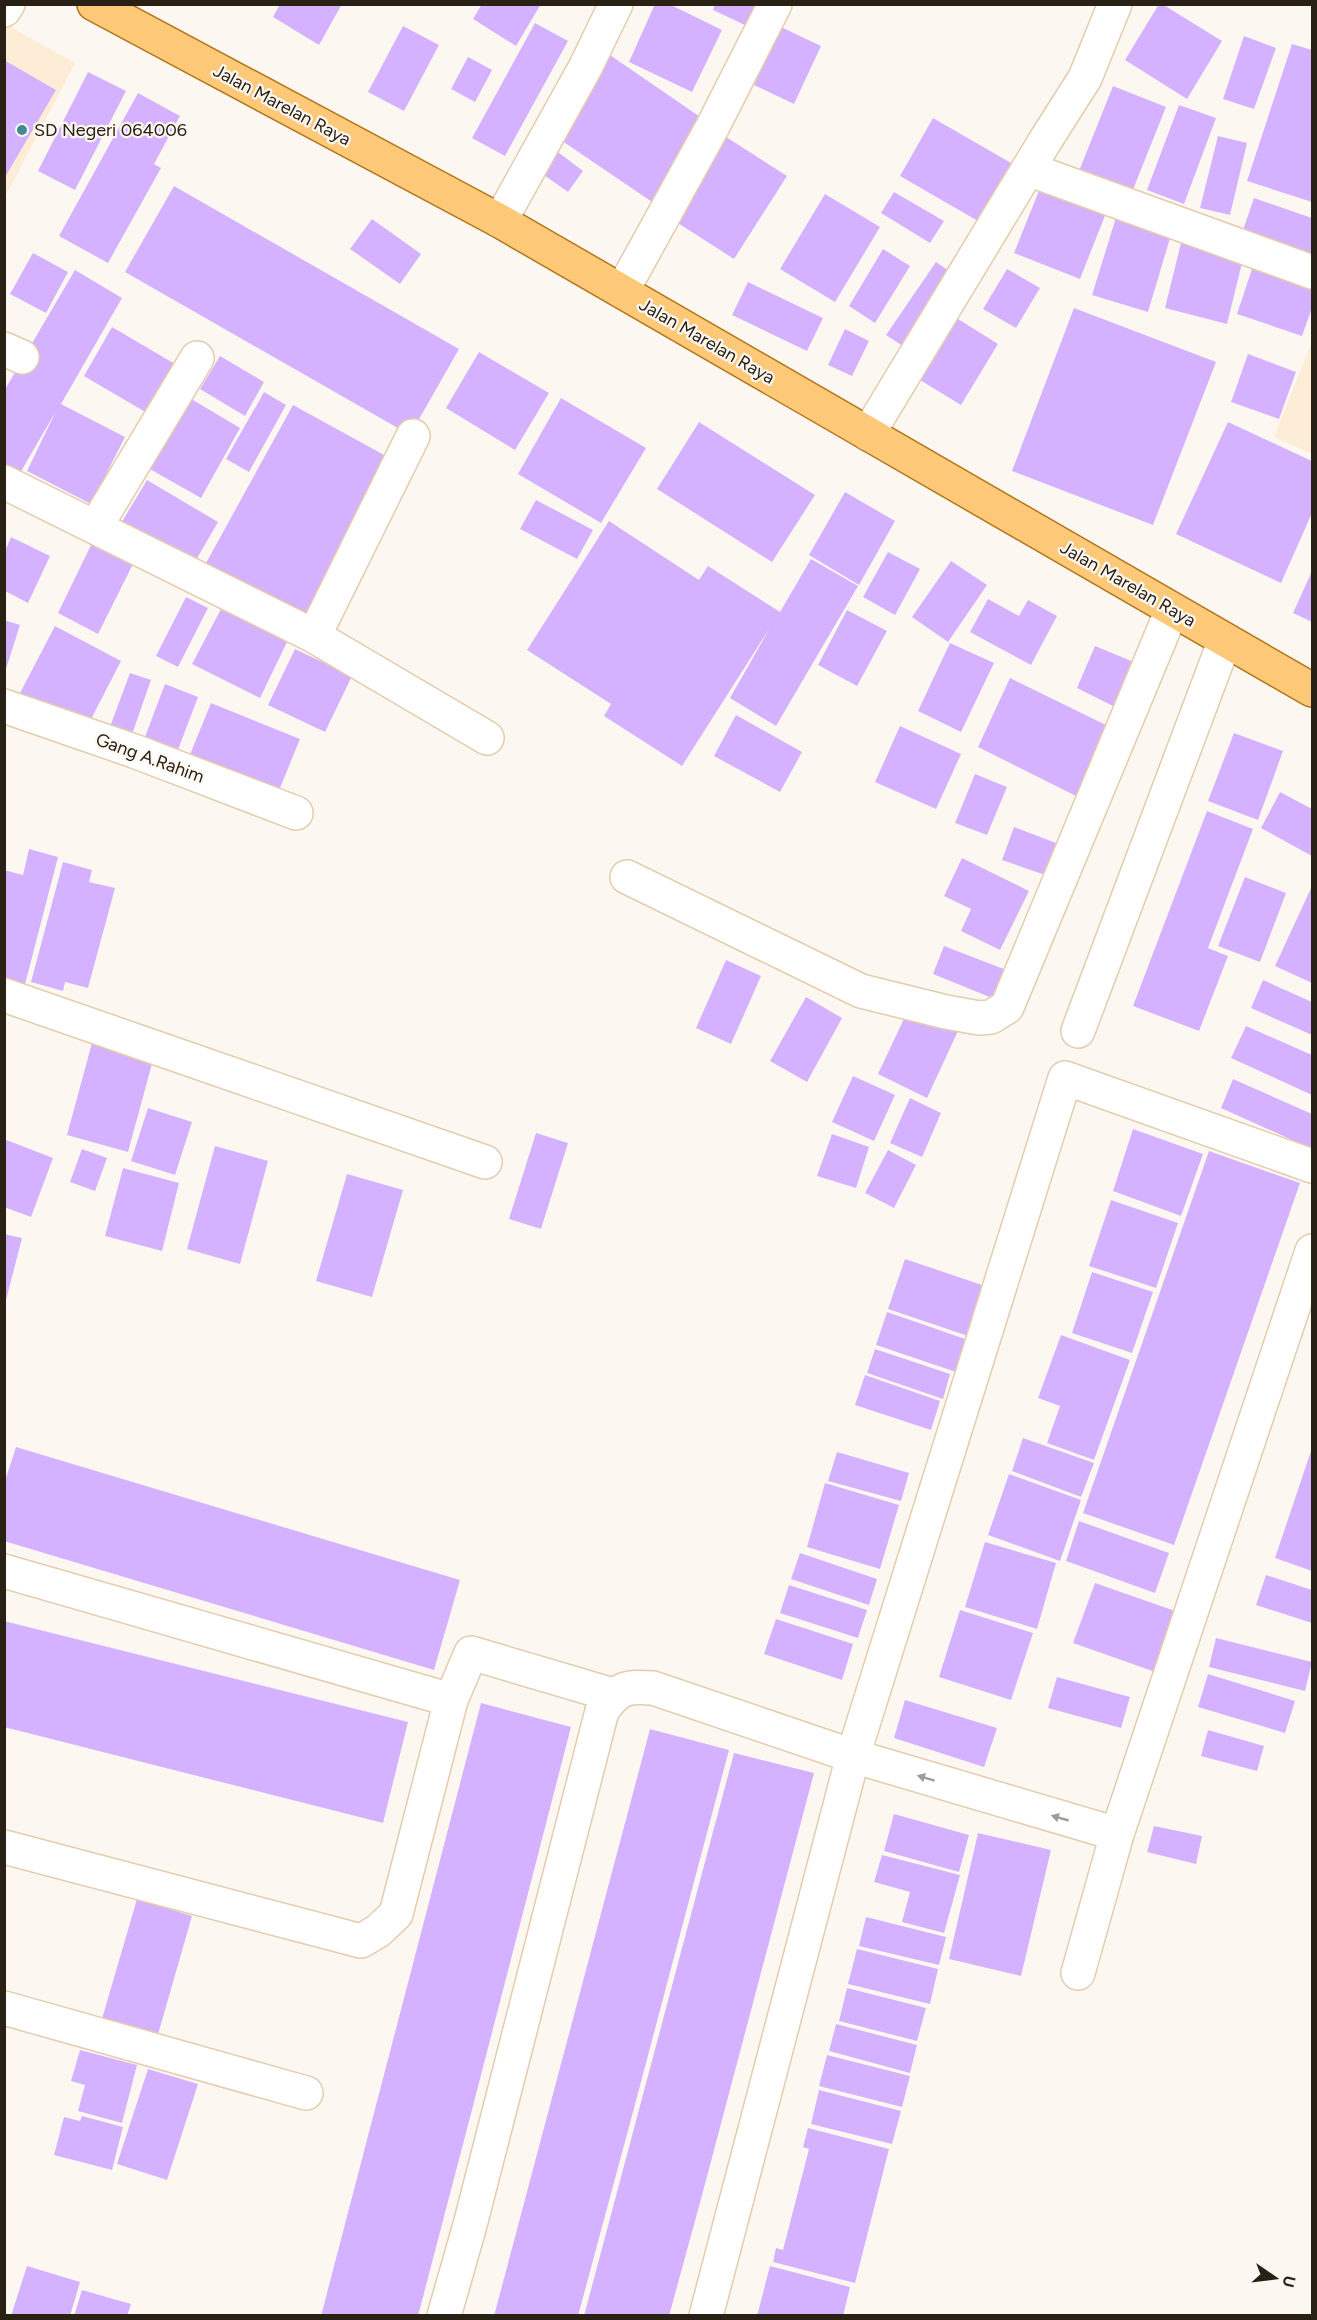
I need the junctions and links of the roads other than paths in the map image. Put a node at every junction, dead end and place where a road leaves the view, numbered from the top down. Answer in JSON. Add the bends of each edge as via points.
{"nodes":[{"id":1,"x":8,"y":4,"type":"edge"},
{"id":2,"x":94,"y":4,"type":"edge"},
{"id":3,"x":616,"y":4,"type":"edge"},
{"id":4,"x":775,"y":4,"type":"edge"},
{"id":5,"x":1115,"y":4,"type":"edge"},
{"id":6,"x":4,"y":10,"type":"edge"},
{"id":7,"x":1028,"y":169,"type":"junction"},
{"id":8,"x":500,"y":221,"type":"junction"},
{"id":9,"x":1312,"y":272,"type":"edge"},
{"id":10,"x":622,"y":291,"type":"junction"},
{"id":11,"x":197,"y":358,"type":"dead end"},
{"id":12,"x":868,"y":434,"type":"junction"},
{"id":13,"x":413,"y":436,"type":"dead end"},
{"id":14,"x":4,"y":482,"type":"edge"},
{"id":15,"x":96,"y":526,"type":"junction"},
{"id":16,"x":1172,"y":610,"type":"junction"},
{"id":17,"x":314,"y":636,"type":"junction"},
{"id":18,"x":1225,"y":640,"type":"junction"},
{"id":19,"x":1312,"y":690,"type":"edge"},
{"id":20,"x":4,"y":706,"type":"edge"},
{"id":21,"x":487,"y":738,"type":"dead end"},
{"id":22,"x":296,"y":813,"type":"dead end"},
{"id":23,"x":627,"y":877,"type":"dead end"},
{"id":24,"x":4,"y":995,"type":"edge"},
{"id":25,"x":1078,"y":1031,"type":"dead end"},
{"id":26,"x":485,"y":1162,"type":"dead end"},
{"id":27,"x":1312,"y":1166,"type":"edge"},
{"id":28,"x":1312,"y":1251,"type":"edge"},
{"id":29,"x":4,"y":1571,"type":"edge"},
{"id":30,"x":613,"y":1695,"type":"junction"},
{"id":31,"x":451,"y":1700,"type":"junction"},
{"id":32,"x":854,"y":1756,"type":"junction"},
{"id":33,"x":1116,"y":1834,"type":"junction"},
{"id":34,"x":4,"y":1847,"type":"edge"},
{"id":35,"x":1078,"y":1973,"type":"dead end"},
{"id":36,"x":4,"y":2008,"type":"edge"},
{"id":37,"x":306,"y":2094,"type":"dead end"},
{"id":38,"x":444,"y":2316,"type":"edge"},
{"id":39,"x":706,"y":2316,"type":"edge"}],
"edges":[{"from":1,"to":6,"type":"street"},
{"from":2,"to":8,"type":"main road","name":"Jalan Marelan Raya"},
{"from":3,"to":8,"type":"street"},
{"from":4,"to":10,"type":"street"},
{"from":5,"to":7,"type":"street","via":[[1085,78]]},
{"from":7,"to":9,"type":"street"},
{"from":7,"to":12,"type":"street"},
{"from":8,"to":10,"type":"main road","name":"Jalan Marelan Raya"},
{"from":10,"to":12,"type":"main road","name":"Jalan Marelan Raya"},
{"from":11,"to":15,"type":"street"},
{"from":12,"to":16,"type":"main road","name":"Jalan Marelan Raya"},
{"from":13,"to":17,"type":"street"},
{"from":14,"to":15,"type":"street"},
{"from":15,"to":17,"type":"street"},
{"from":16,"to":18,"type":"main road","name":"Jalan Marelan Raya"},
{"from":16,"to":23,"type":"street","via":[[1007,1007],[991,1017],[946,1012],[861,991]]},
{"from":17,"to":21,"type":"street"},
{"from":18,"to":19,"type":"main road","name":"Jalan Marelan Raya"},
{"from":18,"to":25,"type":"street"},
{"from":20,"to":22,"type":"street","name":"Gang A.Rahim"},
{"from":24,"to":26,"type":"street"},
{"from":27,"to":32,"type":"street","via":[[1065,1078]]},
{"from":28,"to":33,"type":"street"},
{"from":29,"to":31,"type":"street"},
{"from":30,"to":31,"type":"street","via":[[471,1653]]},
{"from":30,"to":32,"type":"street","via":[[624,1689],[653,1688]]},
{"from":30,"to":38,"type":"street","via":[[602,1711]]},
{"from":31,"to":34,"type":"street","via":[[396,1914],[361,1941]]},
{"from":33,"to":32,"type":"street","one_way":true},
{"from":32,"to":39,"type":"street"},
{"from":33,"to":35,"type":"street"},
{"from":36,"to":37,"type":"street"}]}
